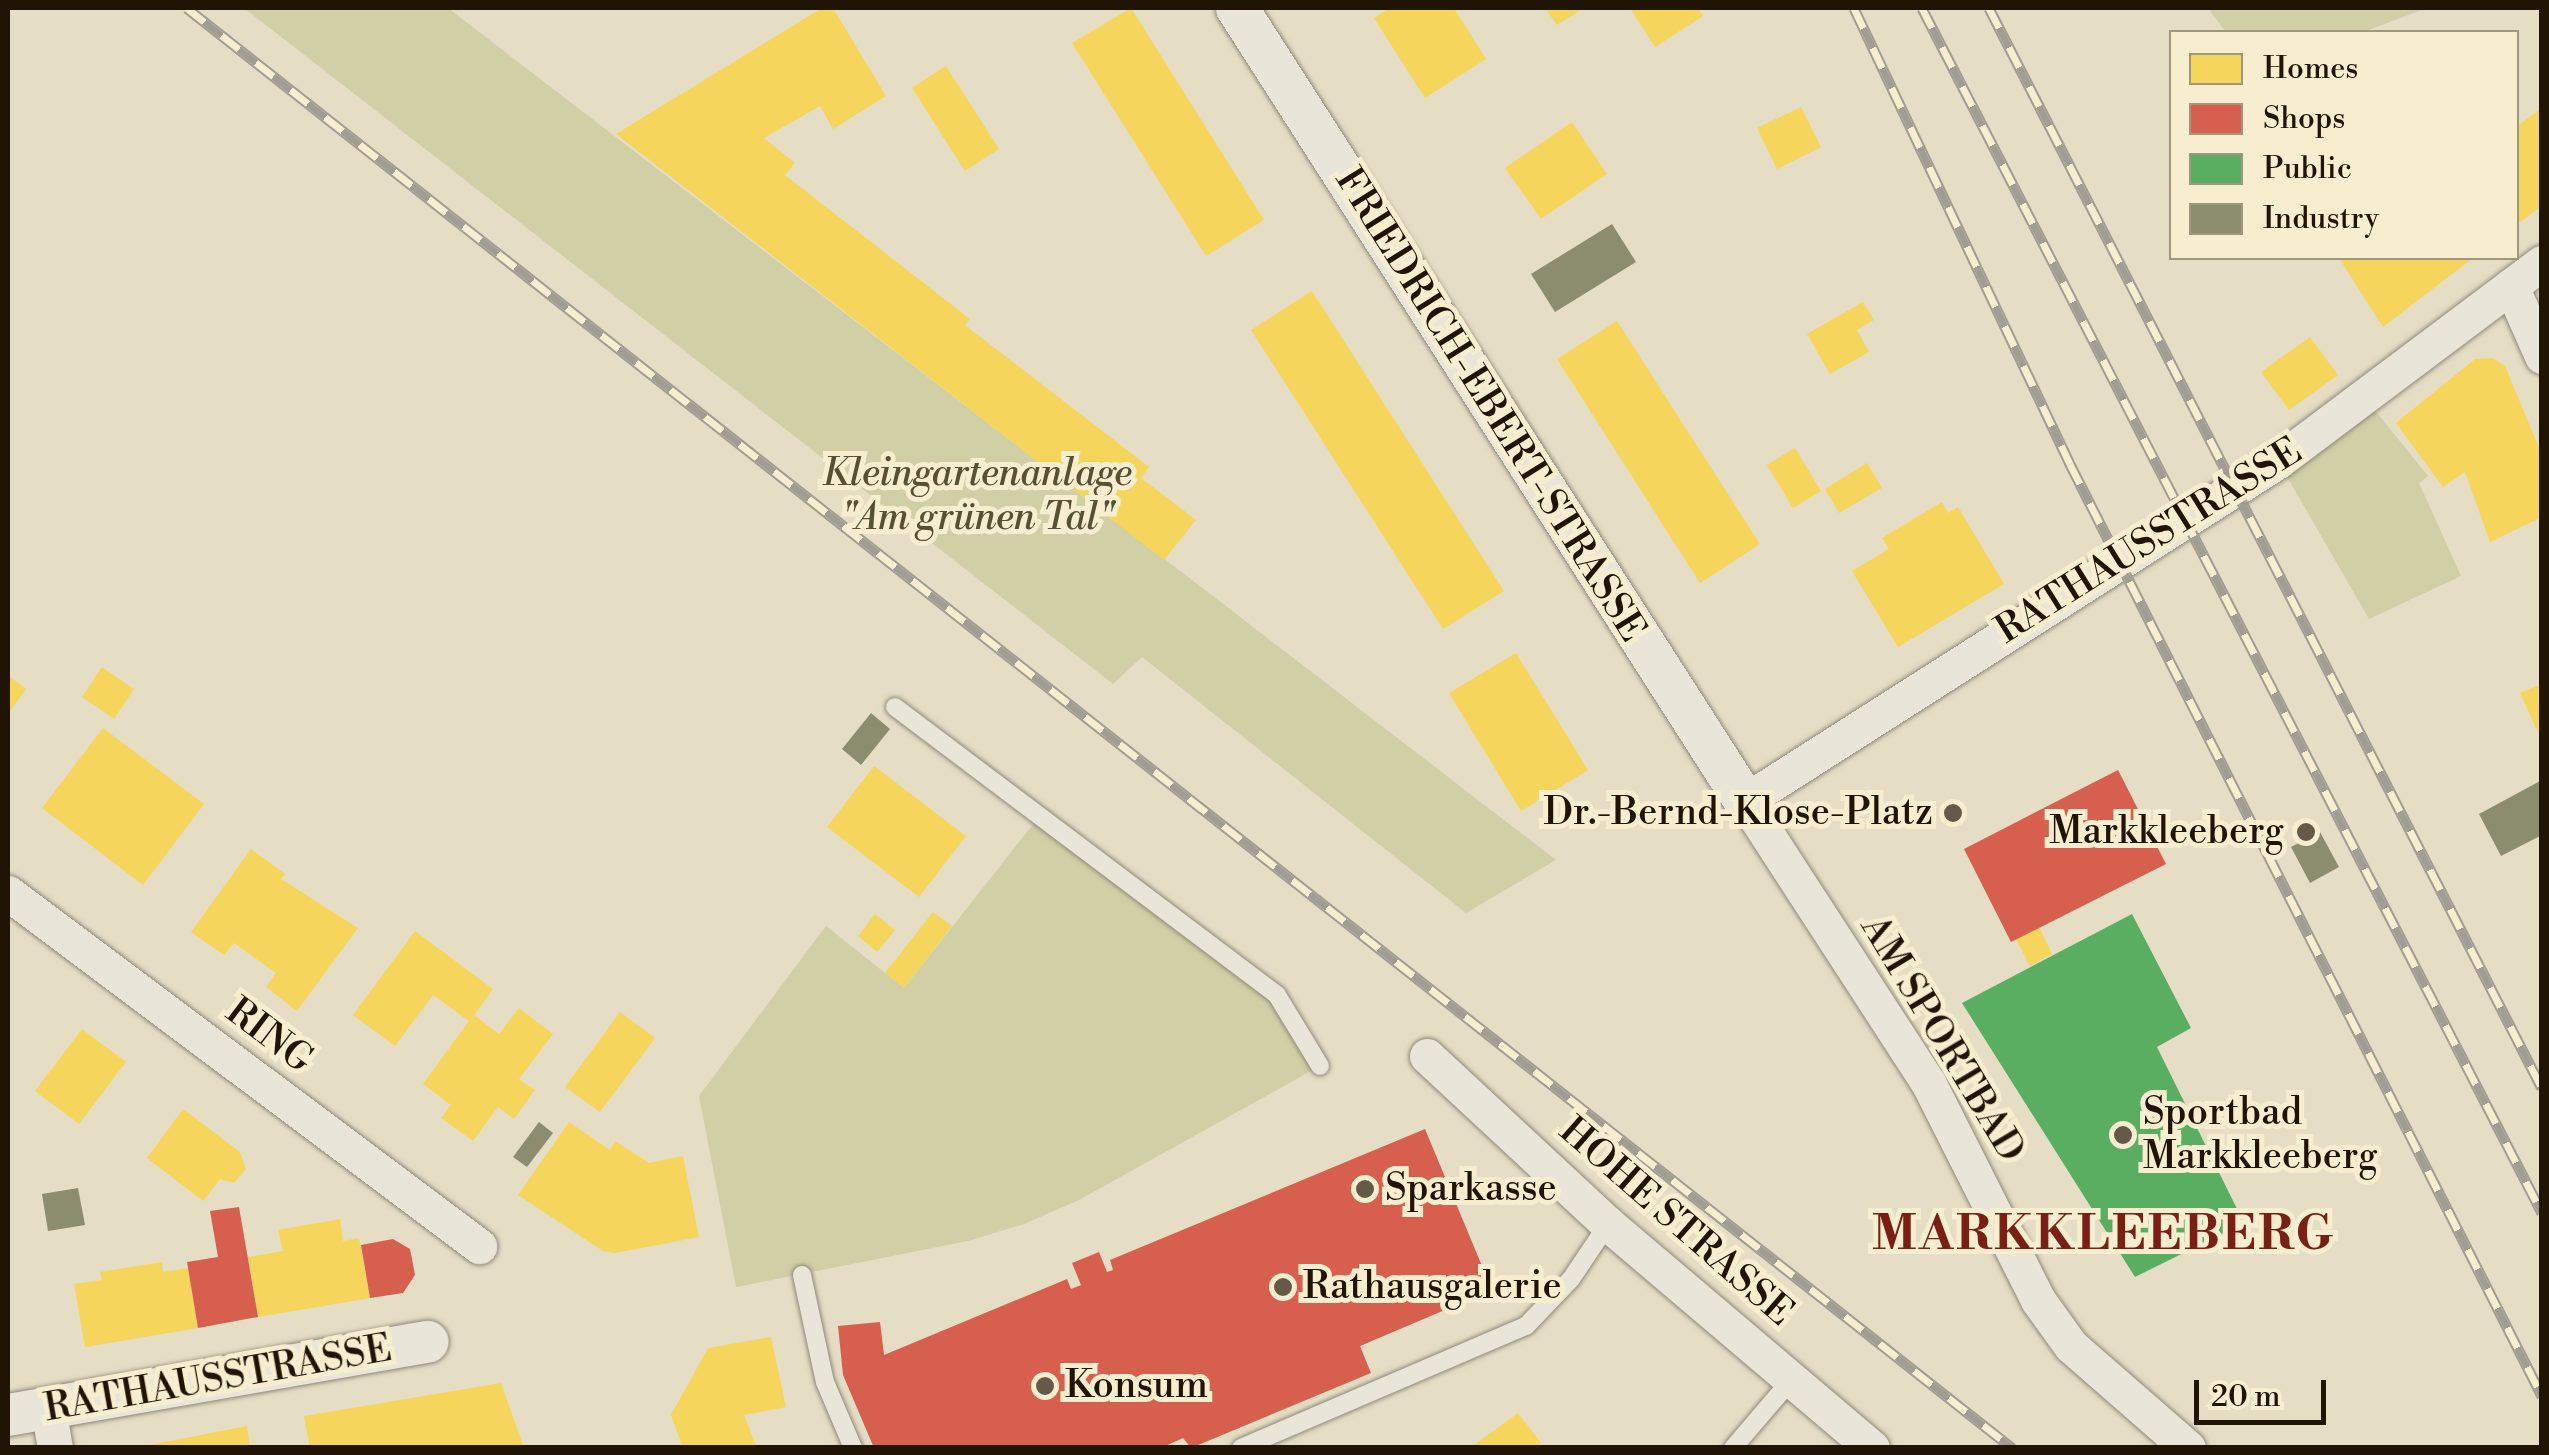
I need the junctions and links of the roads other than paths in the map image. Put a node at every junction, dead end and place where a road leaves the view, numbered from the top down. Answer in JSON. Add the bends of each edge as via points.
{"nodes":[{"id":1,"x":1237,"y":8,"type":"edge"},
{"id":2,"x":2542,"y":263,"type":"edge"},
{"id":3,"x":2511,"y":286,"type":"junction"},
{"id":4,"x":2542,"y":356,"type":"edge"},
{"id":5,"x":894,"y":708,"type":"dead end"},
{"id":6,"x":1745,"y":801,"type":"junction"},
{"id":7,"x":8,"y":894,"type":"edge"},
{"id":8,"x":1427,"y":1056,"type":"dead end"},
{"id":9,"x":1320,"y":1066,"type":"dead end"},
{"id":10,"x":1608,"y":1224,"type":"junction"},
{"id":11,"x":478,"y":1246,"type":"dead end"},
{"id":12,"x":802,"y":1275,"type":"dead end"},
{"id":13,"x":428,"y":1342,"type":"dead end"},
{"id":14,"x":1791,"y":1380,"type":"junction"},
{"id":15,"x":37,"y":1424,"type":"edge"},
{"id":16,"x":853,"y":1448,"type":"edge"},
{"id":17,"x":1241,"y":1448,"type":"edge"},
{"id":18,"x":1733,"y":1448,"type":"edge"},
{"id":19,"x":1872,"y":1448,"type":"edge"},
{"id":20,"x":2188,"y":1448,"type":"edge"}],
"edges":[{"from":1,"to":6,"type":"street","name":"FRIEDRICH-EBERT-STRASSE"},
{"from":2,"to":3,"type":"street","name":"RATHAUSSTRASSE"},
{"from":3,"to":4,"type":"street"},
{"from":3,"to":6,"type":"street","name":"RATHAUSSTRASSE","via":[[2278,460]]},
{"from":5,"to":9,"type":"lane","via":[[1276,995]]},
{"from":6,"to":20,"type":"street","name":"AM SPORTBAD","via":[[1929,1084],[2038,1300],[2072,1346]]},
{"from":7,"to":11,"type":"street","name":"RING"},
{"from":8,"to":10,"type":"street","name":"HOHE STRASSE"},
{"from":10,"to":14,"type":"street","name":"HOHE STRASSE"},
{"from":10,"to":17,"type":"lane","via":[[1571,1279],[1526,1326]]},
{"from":12,"to":16,"type":"lane","via":[[825,1382]]},
{"from":13,"to":15,"type":"street","name":"RATHAUSSTRASSE"},
{"from":14,"to":18,"type":"lane"},
{"from":14,"to":19,"type":"street","name":"HOHE STRASSE"}]}
